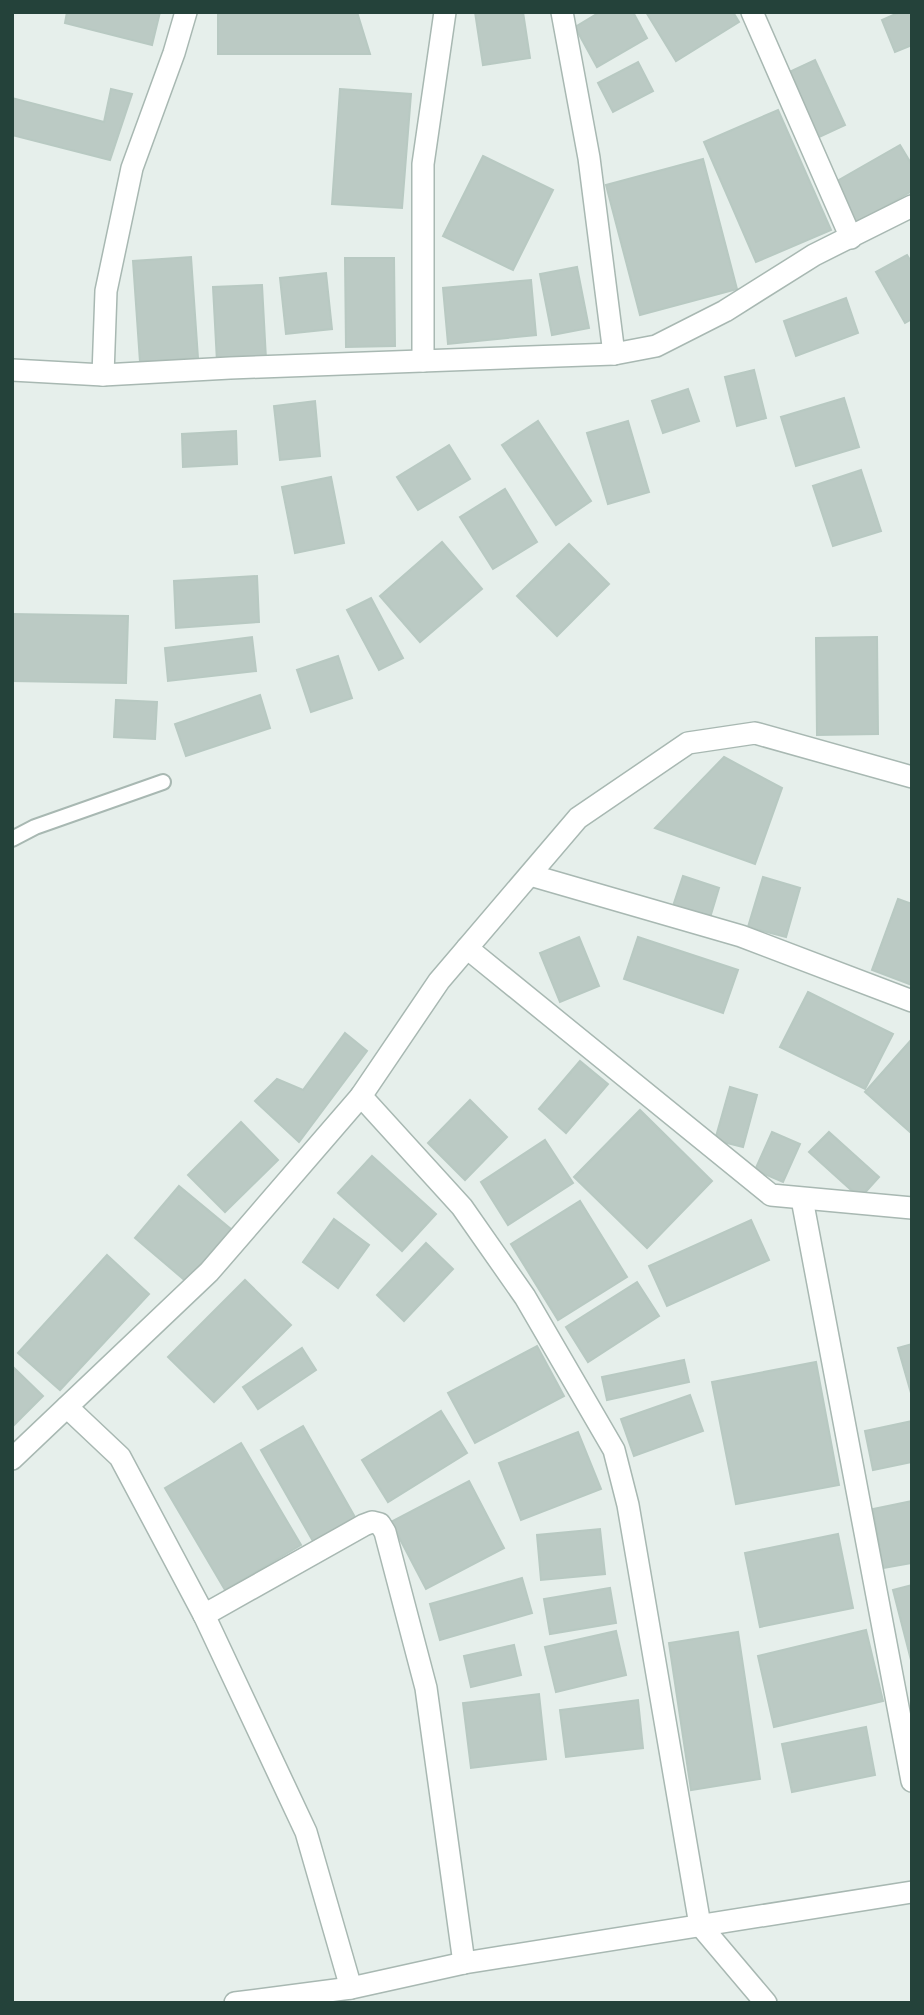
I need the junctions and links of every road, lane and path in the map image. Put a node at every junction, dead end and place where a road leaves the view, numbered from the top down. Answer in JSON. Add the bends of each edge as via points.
{"nodes":[{"id":1,"x":186,"y":12,"type":"edge"},
{"id":2,"x":446,"y":12,"type":"edge"},
{"id":3,"x":562,"y":12,"type":"edge"},
{"id":4,"x":752,"y":12,"type":"edge"},
{"id":5,"x":912,"y":206,"type":"edge"},
{"id":6,"x":851,"y":237,"type":"junction"},
{"id":7,"x":614,"y":354,"type":"junction"},
{"id":8,"x":423,"y":361,"type":"junction"},
{"id":9,"x":12,"y":370,"type":"edge"},
{"id":10,"x":103,"y":375,"type":"junction"},
{"id":11,"x":912,"y":777,"type":"edge"},
{"id":12,"x":163,"y":782,"type":"dead end"},
{"id":13,"x":12,"y":839,"type":"edge"},
{"id":14,"x":530,"y":875,"type":"junction"},
{"id":15,"x":467,"y":948,"type":"junction"},
{"id":16,"x":912,"y":1001,"type":"edge"},
{"id":17,"x":362,"y":1096,"type":"junction"},
{"id":18,"x":802,"y":1199,"type":"junction"},
{"id":19,"x":912,"y":1208,"type":"edge"},
{"id":20,"x":67,"y":1407,"type":"junction"},
{"id":21,"x":12,"y":1459,"type":"edge"},
{"id":22,"x":205,"y":1615,"type":"junction"},
{"id":23,"x":912,"y":1781,"type":"edge"},
{"id":24,"x":912,"y":1892,"type":"edge"},
{"id":25,"x":700,"y":1925,"type":"junction"},
{"id":26,"x":464,"y":1963,"type":"junction"},
{"id":27,"x":351,"y":1988,"type":"junction"},
{"id":28,"x":235,"y":2003,"type":"edge"},
{"id":29,"x":765,"y":2003,"type":"edge"}],
"edges":[{"from":1,"to":10,"type":"street","via":[[132,168],[106,291]]},
{"from":2,"to":8,"type":"street","via":[[423,164]]},
{"from":3,"to":7,"type":"street","via":[[589,158]]},
{"from":4,"to":6,"type":"street"},
{"from":5,"to":6,"type":"street"},
{"from":6,"to":7,"type":"street","via":[[656,346]]},
{"from":7,"to":8,"type":"street"},
{"from":8,"to":10,"type":"street"},
{"from":9,"to":10,"type":"street"},
{"from":11,"to":14,"type":"street","via":[[755,733],[688,743],[578,818]]},
{"from":12,"to":13,"type":"lane"},
{"from":14,"to":15,"type":"street"},
{"from":14,"to":16,"type":"street","via":[[741,936]]},
{"from":15,"to":17,"type":"street","via":[[439,981]]},
{"from":15,"to":18,"type":"street","via":[[771,1195]]},
{"from":17,"to":20,"type":"street","via":[[209,1272]]},
{"from":17,"to":25,"type":"street","via":[[470,1218],[525,1297],[614,1450],[628,1505]]},
{"from":18,"to":19,"type":"street"},
{"from":18,"to":23,"type":"street"},
{"from":20,"to":21,"type":"street"},
{"from":20,"to":22,"type":"street","via":[[120,1457]]},
{"from":22,"to":26,"type":"street","via":[[364,1525],[380,1524],[426,1688]]},
{"from":22,"to":27,"type":"street","via":[[306,1832]]},
{"from":24,"to":25,"type":"street"},
{"from":25,"to":26,"type":"street"},
{"from":25,"to":29,"type":"street"},
{"from":26,"to":27,"type":"street"},
{"from":27,"to":28,"type":"street"}]}
